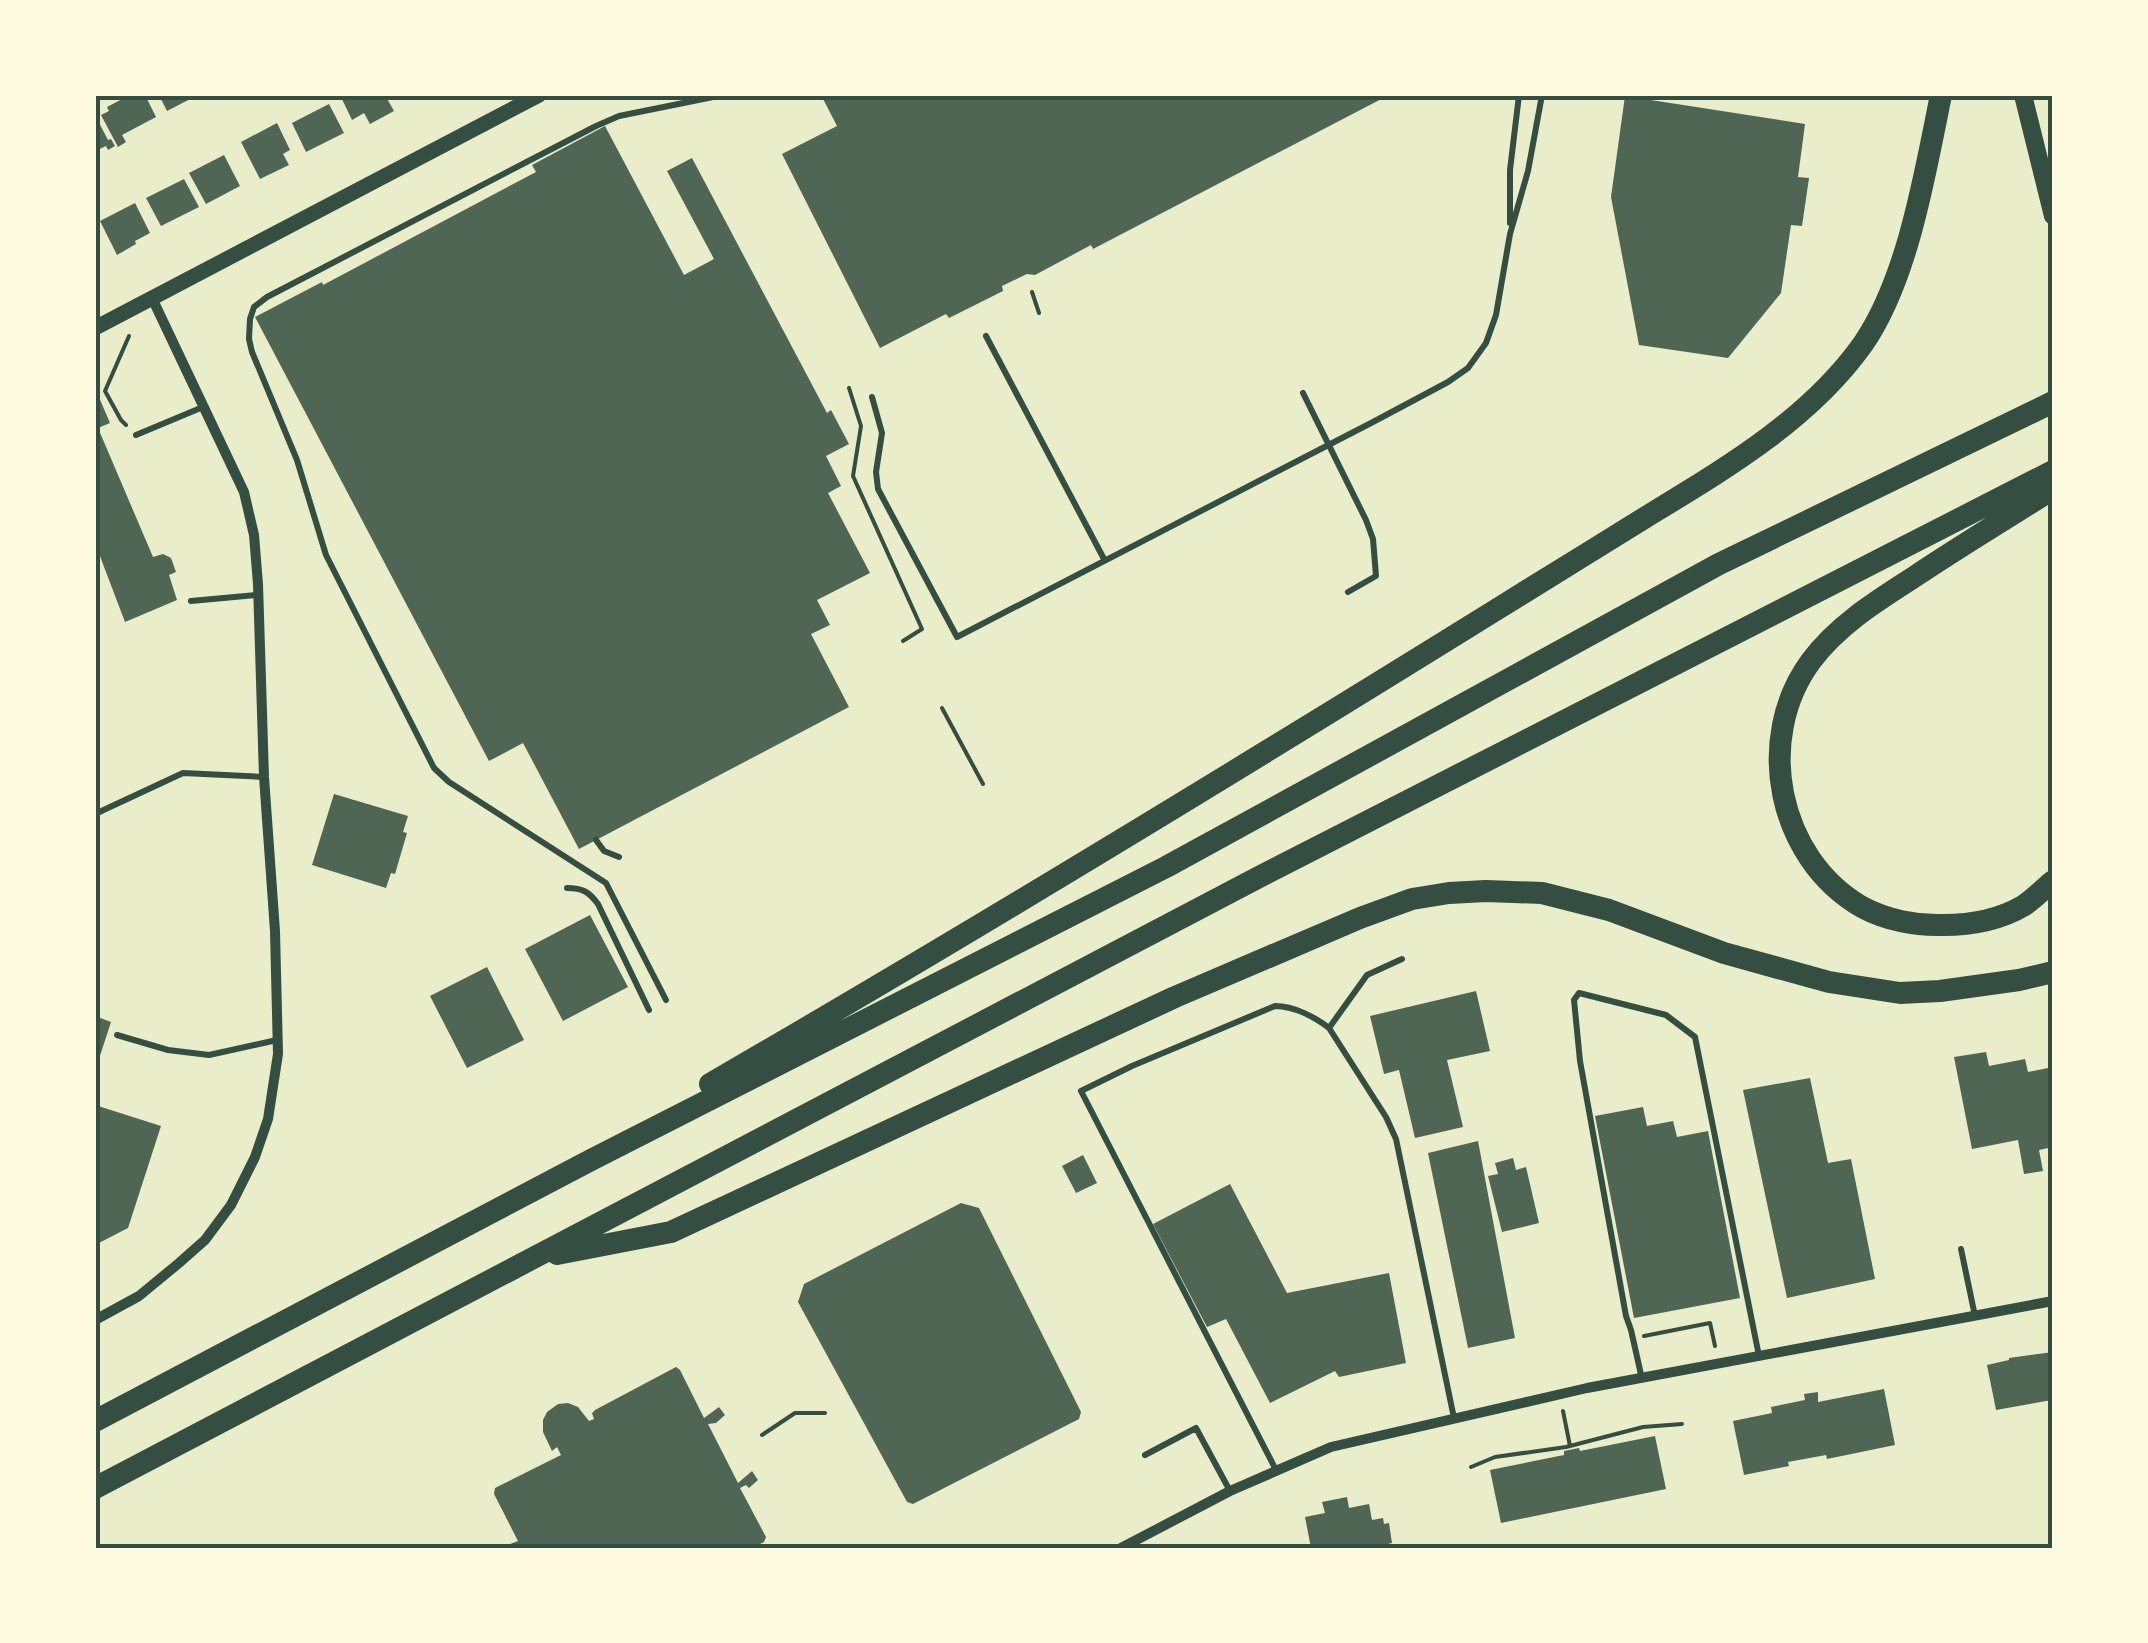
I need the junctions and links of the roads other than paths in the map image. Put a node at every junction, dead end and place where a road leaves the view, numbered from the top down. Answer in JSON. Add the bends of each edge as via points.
{"nodes":[{"id":1,"x":539,"y":95,"type":"edge"},
{"id":2,"x":723,"y":95,"type":"edge"},
{"id":3,"x":1519,"y":95,"type":"edge"},
{"id":4,"x":1542,"y":95,"type":"edge"},
{"id":5,"x":1941,"y":95,"type":"edge"},
{"id":6,"x":2023,"y":95,"type":"edge"},
{"id":7,"x":2053,"y":216,"type":"edge"},
{"id":8,"x":1510,"y":234,"type":"junction"},
{"id":9,"x":152,"y":298,"type":"junction"},
{"id":10,"x":95,"y":328,"type":"edge"},
{"id":11,"x":986,"y":336,"type":"dead end"},
{"id":12,"x":2053,"y":391,"type":"edge"},
{"id":13,"x":1303,"y":393,"type":"dead end"},
{"id":14,"x":872,"y":397,"type":"dead end"},
{"id":15,"x":2053,"y":402,"type":"edge"},
{"id":16,"x":204,"y":406,"type":"junction"},
{"id":17,"x":136,"y":436,"type":"road end"},
{"id":18,"x":1329,"y":444,"type":"junction"},
{"id":19,"x":1958,"y":448,"type":"junction"},
{"id":20,"x":2053,"y":471,"type":"edge"},
{"id":21,"x":2053,"y":490,"type":"edge"},
{"id":22,"x":1104,"y":560,"type":"junction"},
{"id":23,"x":1348,"y":592,"type":"dead end"},
{"id":24,"x":259,"y":595,"type":"junction"},
{"id":25,"x":192,"y":600,"type":"dead end"},
{"id":26,"x":264,"y":777,"type":"junction"},
{"id":27,"x":95,"y":814,"type":"edge"},
{"id":28,"x":596,"y":840,"type":"dead end"},
{"id":29,"x":620,"y":857,"type":"dead end"},
{"id":30,"x":2053,"y":882,"type":"edge"},
{"id":31,"x":567,"y":888,"type":"dead end"},
{"id":32,"x":1402,"y":959,"type":"dead end"},
{"id":33,"x":2053,"y":972,"type":"edge"},
{"id":34,"x":666,"y":1000,"type":"dead end"},
{"id":35,"x":649,"y":1010,"type":"dead end"},
{"id":36,"x":1329,"y":1028,"type":"junction"},
{"id":37,"x":117,"y":1035,"type":"dead end"},
{"id":38,"x":278,"y":1040,"type":"junction"},
{"id":39,"x":592,"y":1160,"type":"junction"},
{"id":40,"x":1961,"y":1249,"type":"dead end"},
{"id":41,"x":534,"y":1258,"type":"junction"},
{"id":42,"x":2053,"y":1302,"type":"edge"},
{"id":43,"x":1976,"y":1316,"type":"junction"},
{"id":44,"x":95,"y":1320,"type":"edge"},
{"id":45,"x":1759,"y":1358,"type":"junction"},
{"id":46,"x":1642,"y":1378,"type":"junction"},
{"id":47,"x":1454,"y":1419,"type":"junction"},
{"id":48,"x":95,"y":1421,"type":"edge"},
{"id":49,"x":1145,"y":1454,"type":"dead end"},
{"id":50,"x":1276,"y":1470,"type":"junction"},
{"id":51,"x":95,"y":1488,"type":"edge"},
{"id":52,"x":1230,"y":1491,"type":"junction"},
{"id":53,"x":1121,"y":1548,"type":"edge"}],
"edges":[{"from":1,"to":9,"type":"street"},
{"from":2,"to":34,"type":"lane","via":[[596,126],[267,297],[250,319],[249,339],[326,555],[434,768],[606,882]]},
{"from":3,"to":8,"type":"lane"},
{"from":4,"to":8,"type":"lane"},
{"from":5,"to":39,"type":"highway","via":[[1909,235],[1883,311],[1836,377],[1767,438],[944,948],[650,1118]]},
{"from":6,"to":7,"type":"main road"},
{"from":8,"to":18,"type":"lane","via":[[1492,331],[1468,368]]},
{"from":9,"to":10,"type":"street"},
{"from":9,"to":16,"type":"street"},
{"from":11,"to":22,"type":"lane"},
{"from":12,"to":19,"type":"highway"},
{"from":13,"to":18,"type":"lane"},
{"from":14,"to":22,"type":"lane","via":[[882,433],[878,489],[957,637]]},
{"from":15,"to":19,"type":"highway"},
{"from":16,"to":17,"type":"lane"},
{"from":16,"to":24,"type":"street","via":[[244,492]]},
{"from":18,"to":22,"type":"lane"},
{"from":18,"to":23,"type":"lane","via":[[1366,520],[1377,561],[1376,576]]},
{"from":19,"to":39,"type":"highway","via":[[1719,564],[1166,867]]},
{"from":20,"to":41,"type":"highway"},
{"from":21,"to":30,"type":"highway","via":[[1872,604],[1824,644],[1794,688],[1778,754],[1792,824],[1821,872],[1862,907],[1906,922],[1960,925],[2024,906]]},
{"from":24,"to":25,"type":"lane"},
{"from":24,"to":26,"type":"street"},
{"from":26,"to":27,"type":"lane","via":[[184,773]]},
{"from":26,"to":38,"type":"street"},
{"from":28,"to":29,"type":"lane"},
{"from":31,"to":35,"type":"lane","via":[[590,893],[598,904]]},
{"from":32,"to":36,"type":"lane","via":[[1367,976]]},
{"from":33,"to":41,"type":"highway","via":[[1900,993],[1829,982],[1542,893],[1486,891],[1412,900],[1174,998],[671,1232]]},
{"from":36,"to":47,"type":"lane","via":[[1396,1140]]},
{"from":36,"to":50,"type":"lane","via":[[1275,1006],[1080,1091]]},
{"from":37,"to":38,"type":"lane","via":[[209,1055]]},
{"from":38,"to":44,"type":"street","via":[[268,1119],[231,1205],[179,1264]]},
{"from":39,"to":48,"type":"highway"},
{"from":40,"to":43,"type":"lane"},
{"from":41,"to":51,"type":"highway"},
{"from":42,"to":43,"type":"street"},
{"from":43,"to":45,"type":"street"},
{"from":45,"to":46,"type":"street"},
{"from":45,"to":46,"type":"lane","via":[[1695,1037],[1666,1014],[1584,992],[1574,1000],[1580,1062]]},
{"from":46,"to":47,"type":"street"},
{"from":47,"to":50,"type":"street","via":[[1331,1447]]},
{"from":49,"to":52,"type":"lane","via":[[1196,1428]]},
{"from":50,"to":52,"type":"street"},
{"from":52,"to":53,"type":"street"}]}
